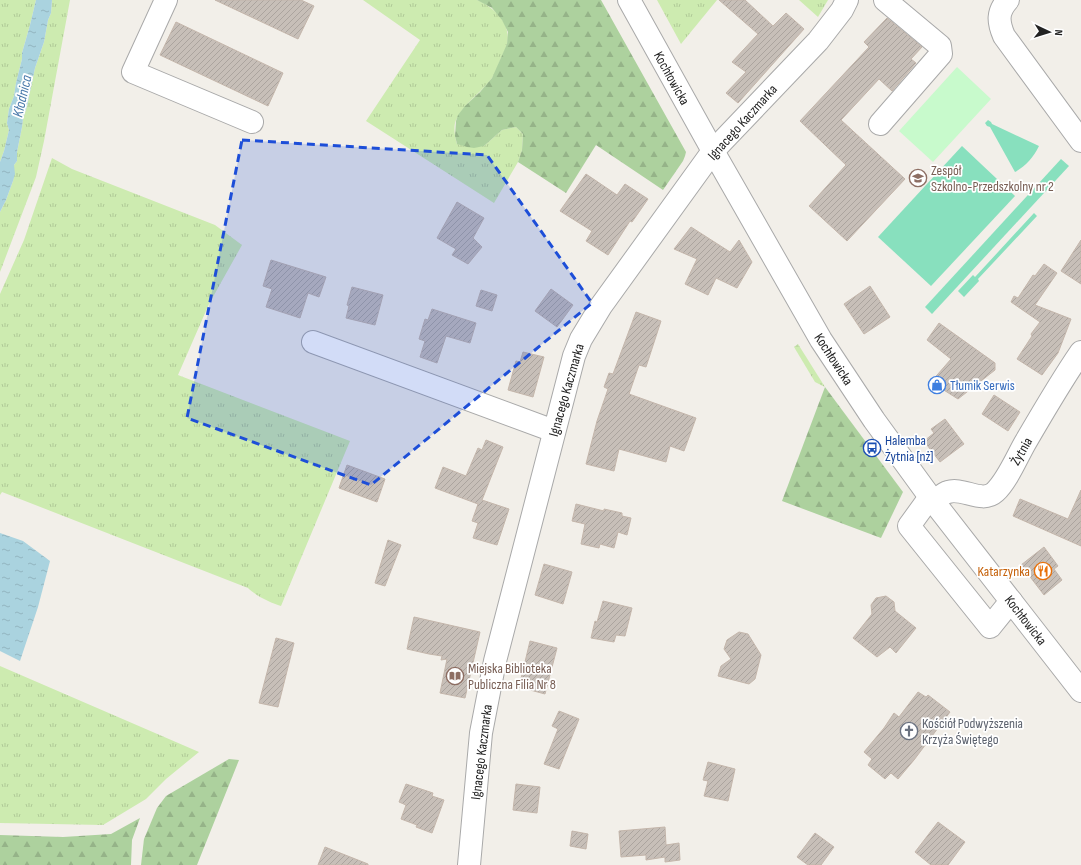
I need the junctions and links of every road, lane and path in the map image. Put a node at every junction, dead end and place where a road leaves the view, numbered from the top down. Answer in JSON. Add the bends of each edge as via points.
{"nodes":[{"id":1,"x":166,"y":0,"type":"edge"},
{"id":2,"x":629,"y":0,"type":"edge"},
{"id":3,"x":847,"y":0,"type":"edge"},
{"id":4,"x":885,"y":0,"type":"edge"},
{"id":5,"x":1008,"y":0,"type":"edge"},
{"id":6,"x":252,"y":122,"type":"dead end"},
{"id":7,"x":880,"y":124,"type":"dead end"},
{"id":8,"x":1081,"y":141,"type":"edge"},
{"id":9,"x":713,"y":151,"type":"junction"},
{"id":10,"x":313,"y":342,"type":"dead end"},
{"id":11,"x":1081,"y":352,"type":"edge"},
{"id":12,"x":554,"y":431,"type":"junction"},
{"id":13,"x":932,"y":500,"type":"junction"},
{"id":14,"x":1011,"y":601,"type":"junction"},
{"id":15,"x":1081,"y":691,"type":"edge"},
{"id":16,"x":469,"y":865,"type":"edge"}],
"edges":[{"from":1,"to":6,"type":"street","via":[[133,72]]},
{"from":2,"to":9,"type":"street","name":"Kochłowicka"},
{"from":3,"to":9,"type":"street","name":"Ignacego Kaczmarka","via":[[818,41]]},
{"from":4,"to":7,"type":"street","via":[[940,46],[942,54]]},
{"from":5,"to":8,"type":"street","via":[[1000,14],[1000,26],[1004,36]]},
{"from":9,"to":12,"type":"street","name":"Ignacego Kaczmarka","via":[[601,306],[581,339]]},
{"from":9,"to":13,"type":"street","name":"Kochłowicka","via":[[821,340],[874,420]]},
{"from":10,"to":12,"type":"street"},
{"from":11,"to":13,"type":"street","name":"Żytnia","via":[[994,493],[987,496],[959,491],[948,492]]},
{"from":12,"to":16,"type":"street","name":"Ignacego Kaczmarka","via":[[495,661],[481,733]]},
{"from":13,"to":14,"type":"street","name":"Kochłowicka"},
{"from":13,"to":14,"type":"street","via":[[909,526],[990,627]]},
{"from":14,"to":15,"type":"street","name":"Kochłowicka"}]}
